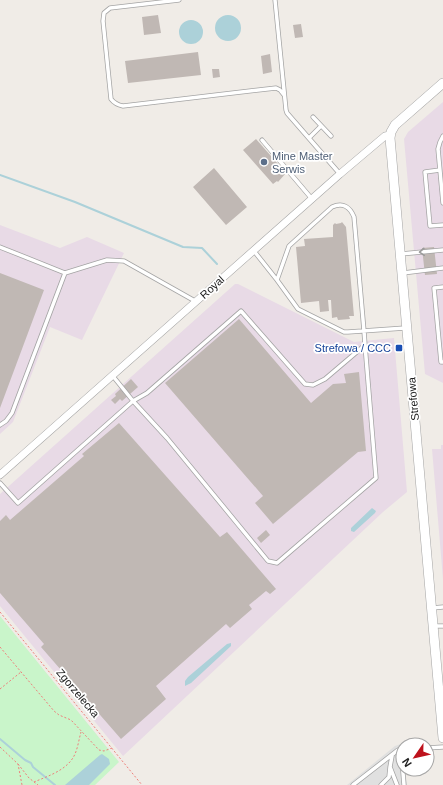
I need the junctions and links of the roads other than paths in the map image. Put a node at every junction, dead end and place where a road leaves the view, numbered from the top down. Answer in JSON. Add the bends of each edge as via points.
{"nodes":[{"id":1,"x":179,"y":0,"type":"edge"},
{"id":2,"x":275,"y":0,"type":"edge"},
{"id":3,"x":443,"y":83,"type":"edge"},
{"id":4,"x":284,"y":95,"type":"junction"},
{"id":5,"x":314,"y":117,"type":"dead end"},
{"id":6,"x":321,"y":126,"type":"junction"},
{"id":7,"x":390,"y":135,"type":"junction"},
{"id":8,"x":331,"y":136,"type":"dead end"},
{"id":9,"x":443,"y":136,"type":"edge"},
{"id":10,"x":308,"y":138,"type":"junction"},
{"id":11,"x":262,"y":140,"type":"dead end"},
{"id":12,"x":440,"y":170,"type":"junction"},
{"id":13,"x":340,"y":174,"type":"junction"},
{"id":14,"x":312,"y":199,"type":"junction"},
{"id":15,"x":443,"y":203,"type":"edge"},
{"id":16,"x":443,"y":225,"type":"edge"},
{"id":17,"x":0,"y":247,"type":"edge"},
{"id":18,"x":443,"y":250,"type":"edge"},
{"id":19,"x":253,"y":251,"type":"junction"},
{"id":20,"x":401,"y":254,"type":"junction"},
{"id":21,"x":443,"y":268,"type":"edge"},
{"id":22,"x":65,"y":273,"type":"junction"},
{"id":23,"x":402,"y":273,"type":"junction"},
{"id":24,"x":277,"y":280,"type":"junction"},
{"id":25,"x":443,"y":287,"type":"edge"},
{"id":26,"x":196,"y":302,"type":"junction"},
{"id":27,"x":407,"y":328,"type":"junction"},
{"id":28,"x":364,"y":331,"type":"junction"},
{"id":29,"x":365,"y":345,"type":"junction"},
{"id":30,"x":443,"y":362,"type":"edge"},
{"id":31,"x":112,"y":375,"type":"junction"},
{"id":32,"x":133,"y":400,"type":"junction"},
{"id":33,"x":0,"y":425,"type":"edge"},
{"id":34,"x":0,"y":475,"type":"edge"},
{"id":35,"x":0,"y":483,"type":"edge"},
{"id":36,"x":443,"y":607,"type":"edge"},
{"id":37,"x":431,"y":608,"type":"junction"},
{"id":38,"x":432,"y":626,"type":"junction"},
{"id":39,"x":443,"y":626,"type":"edge"},
{"id":40,"x":443,"y":738,"type":"edge"},
{"id":41,"x":395,"y":753,"type":"edge"},
{"id":42,"x":392,"y":755,"type":"junction"},
{"id":43,"x":390,"y":767,"type":"junction"},
{"id":44,"x":353,"y":785,"type":"edge"},
{"id":45,"x":382,"y":785,"type":"edge"},
{"id":46,"x":397,"y":785,"type":"edge"}],
"edges":[{"from":1,"to":4,"type":"lane","via":[[110,8],[104,13],[111,99],[114,102],[122,106],[276,88]]},
{"from":2,"to":4,"type":"lane"},
{"from":3,"to":7,"type":"street","via":[[395,126]]},
{"from":4,"to":10,"type":"lane","via":[[287,113]]},
{"from":5,"to":6,"type":"lane"},
{"from":6,"to":8,"type":"lane"},
{"from":6,"to":10,"type":"lane"},
{"from":7,"to":13,"type":"street","name":"Royal","via":[[384,136]]},
{"from":7,"to":20,"type":"street","name":"Strefowa"},
{"from":9,"to":12,"type":"lane","via":[[438,149]]},
{"from":10,"to":13,"type":"lane"},
{"from":11,"to":14,"type":"lane"},
{"from":12,"to":15,"type":"lane"},
{"from":12,"to":16,"type":"lane","via":[[425,172],[430,226]]},
{"from":13,"to":14,"type":"street","name":"Royal"},
{"from":14,"to":19,"type":"street","name":"Royal"},
{"from":17,"to":22,"type":"lane"},
{"from":18,"to":20,"type":"lane","one_way":true},
{"from":19,"to":24,"type":"lane"},
{"from":19,"to":26,"type":"street","name":"Royal"},
{"from":20,"to":23,"type":"street","name":"Strefowa"},
{"from":21,"to":23,"type":"lane"},
{"from":22,"to":26,"type":"lane","name":"Royal","via":[[106,260],[124,261]]},
{"from":22,"to":33,"type":"lane","via":[[12,413]]},
{"from":23,"to":27,"type":"street","name":"Strefowa"},
{"from":24,"to":28,"type":"lane","via":[[298,309],[344,332]]},
{"from":24,"to":28,"type":"lane","via":[[289,246],[332,207],[347,206],[354,217]]},
{"from":25,"to":30,"type":"lane","via":[[434,288]]},
{"from":26,"to":31,"type":"street"},
{"from":27,"to":28,"type":"lane"},
{"from":27,"to":37,"type":"street","name":"Strefowa"},
{"from":28,"to":29,"type":"lane"},
{"from":29,"to":32,"type":"lane","via":[[326,379],[314,385],[305,384],[241,311],[147,393]]},
{"from":29,"to":32,"type":"lane","via":[[376,478],[277,563],[268,561]]},
{"from":31,"to":32,"type":"lane"},
{"from":31,"to":34,"type":"street"},
{"from":32,"to":35,"type":"lane","via":[[18,503]]},
{"from":36,"to":37,"type":"lane"},
{"from":37,"to":38,"type":"street","name":"Strefowa"},
{"from":38,"to":39,"type":"lane"},
{"from":38,"to":40,"type":"street","name":"Strefowa"},
{"from":41,"to":42,"type":"lane"},
{"from":42,"to":43,"type":"lane"},
{"from":42,"to":44,"type":"lane"},
{"from":43,"to":45,"type":"lane","via":[[389,777]]},
{"from":43,"to":46,"type":"lane"}]}
